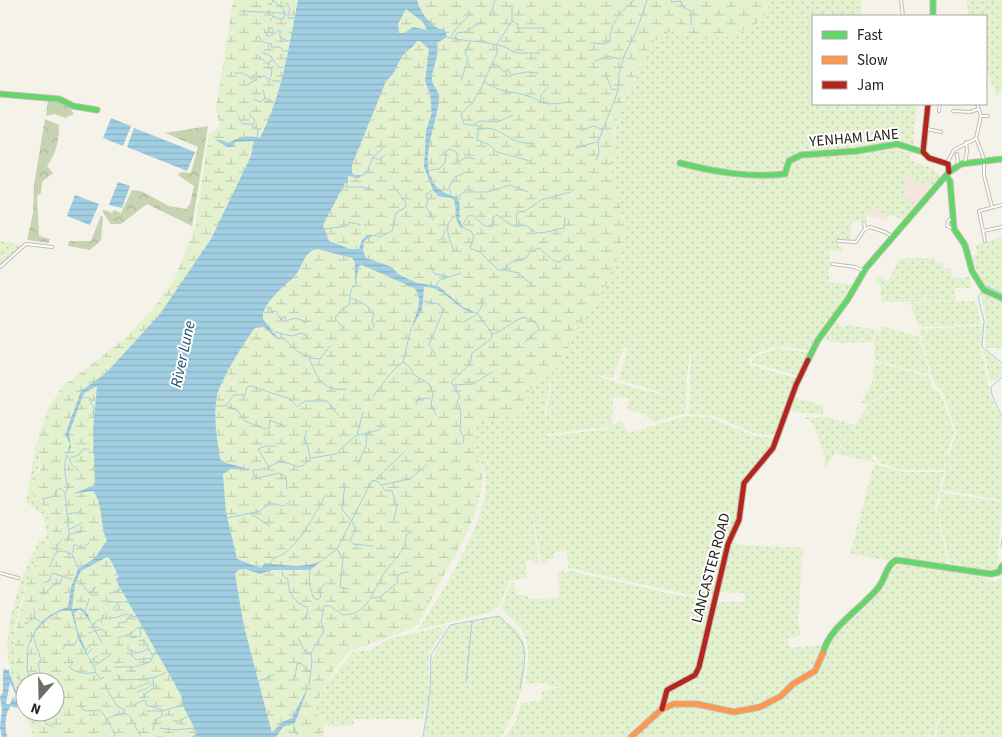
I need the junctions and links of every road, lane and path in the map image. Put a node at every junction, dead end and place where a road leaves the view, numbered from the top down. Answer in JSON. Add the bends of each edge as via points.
{"nodes":[{"id":1,"x":901,"y":0,"type":"edge"},
{"id":2,"x":934,"y":0,"type":"edge"},
{"id":3,"x":902,"y":15,"type":"edge"},
{"id":4,"x":933,"y":15,"type":"edge"},
{"id":5,"x":0,"y":94,"type":"edge"},
{"id":6,"x":928,"y":105,"type":"edge"},
{"id":7,"x":940,"y":105,"type":"edge"},
{"id":8,"x":977,"y":105,"type":"edge"},
{"id":9,"x":979,"y":109,"type":"junction"},
{"id":10,"x":97,"y":110,"type":"dead end"},
{"id":11,"x":939,"y":111,"type":"dead end"},
{"id":12,"x":953,"y":111,"type":"dead end"},
{"id":13,"x":981,"y":116,"type":"junction"},
{"id":14,"x":988,"y":116,"type":"dead end"},
{"id":15,"x":926,"y":129,"type":"junction"},
{"id":16,"x":941,"y":132,"type":"dead end"},
{"id":17,"x":975,"y":139,"type":"dead end"},
{"id":18,"x":966,"y":142,"type":"junction"},
{"id":19,"x":923,"y":152,"type":"junction"},
{"id":20,"x":957,"y":154,"type":"dead end"},
{"id":21,"x":1002,"y":159,"type":"edge"},
{"id":22,"x":680,"y":163,"type":"dead end"},
{"id":23,"x":947,"y":163,"type":"junction"},
{"id":24,"x":965,"y":163,"type":"junction"},
{"id":25,"x":984,"y":163,"type":"junction"},
{"id":26,"x":958,"y":165,"type":"junction"},
{"id":27,"x":947,"y":174,"type":"junction"},
{"id":28,"x":1002,"y":205,"type":"edge"},
{"id":29,"x":992,"y":207,"type":"junction"},
{"id":30,"x":864,"y":223,"type":"dead end"},
{"id":31,"x":1002,"y":227,"type":"edge"},
{"id":32,"x":865,"y":229,"type":"junction"},
{"id":33,"x":983,"y":231,"type":"junction"},
{"id":34,"x":893,"y":237,"type":"junction"},
{"id":35,"x":985,"y":241,"type":"dead end"},
{"id":36,"x":841,"y":245,"type":"dead end"},
{"id":37,"x":52,"y":247,"type":"dead end"},
{"id":38,"x":832,"y":264,"type":"dead end"},
{"id":39,"x":0,"y":267,"type":"edge"},
{"id":40,"x":864,"y":271,"type":"junction"},
{"id":41,"x":1002,"y":298,"type":"edge"},
{"id":42,"x":1002,"y":566,"type":"edge"},
{"id":43,"x":0,"y":573,"type":"edge"},
{"id":44,"x":18,"y":578,"type":"dead end"},
{"id":45,"x":662,"y":709,"type":"junction"},
{"id":46,"x":631,"y":737,"type":"edge"}],
"edges":[{"from":1,"to":3,"type":"street"},
{"from":2,"to":4,"type":"street"},
{"from":5,"to":10,"type":"street","via":[[59,99],[73,106]]},
{"from":6,"to":15,"type":"street"},
{"from":7,"to":11,"type":"street"},
{"from":8,"to":9,"type":"street"},
{"from":9,"to":12,"type":"street"},
{"from":9,"to":13,"type":"street"},
{"from":13,"to":14,"type":"street"},
{"from":13,"to":25,"type":"street","via":[[976,138]]},
{"from":15,"to":16,"type":"street"},
{"from":15,"to":19,"type":"street"},
{"from":17,"to":18,"type":"street"},
{"from":18,"to":23,"type":"street","via":[[952,152]]},
{"from":18,"to":24,"type":"street"},
{"from":19,"to":22,"type":"street","name":"YENHAM LANE","via":[[902,143],[857,151],[802,155],[789,161],[785,174],[761,178],[724,174]]},
{"from":19,"to":23,"type":"street","via":[[929,158]]},
{"from":20,"to":26,"type":"street"},
{"from":21,"to":25,"type":"street"},
{"from":23,"to":27,"type":"street"},
{"from":24,"to":25,"type":"street"},
{"from":24,"to":26,"type":"street"},
{"from":25,"to":29,"type":"street"},
{"from":26,"to":27,"type":"street","name":"LANCASTER ROAD"},
{"from":27,"to":34,"type":"street","name":"LANCASTER ROAD"},
{"from":27,"to":41,"type":"street","via":[[954,229],[965,245],[972,271],[983,288]]},
{"from":28,"to":29,"type":"street"},
{"from":29,"to":33,"type":"street","via":[[978,212]]},
{"from":30,"to":32,"type":"street"},
{"from":31,"to":33,"type":"street"},
{"from":32,"to":34,"type":"street","via":[[877,229]]},
{"from":32,"to":36,"type":"street","via":[[858,241],[839,241]]},
{"from":33,"to":35,"type":"street"},
{"from":34,"to":40,"type":"street","name":"LANCASTER ROAD"},
{"from":37,"to":39,"type":"street","via":[[26,244]]},
{"from":38,"to":40,"type":"street"},
{"from":40,"to":45,"type":"street","name":"LANCASTER ROAD","via":[[818,340],[769,454],[744,483],[739,520],[728,544],[699,667],[695,675],[666,691]]},
{"from":42,"to":45,"type":"street","via":[[999,572],[991,574],[896,560],[888,565],[882,583],[869,598],[826,640],[815,671],[793,684],[781,696],[760,707],[734,712],[688,703]]},
{"from":43,"to":44,"type":"street"},
{"from":45,"to":46,"type":"street","name":"LANCASTER ROAD"}]}
